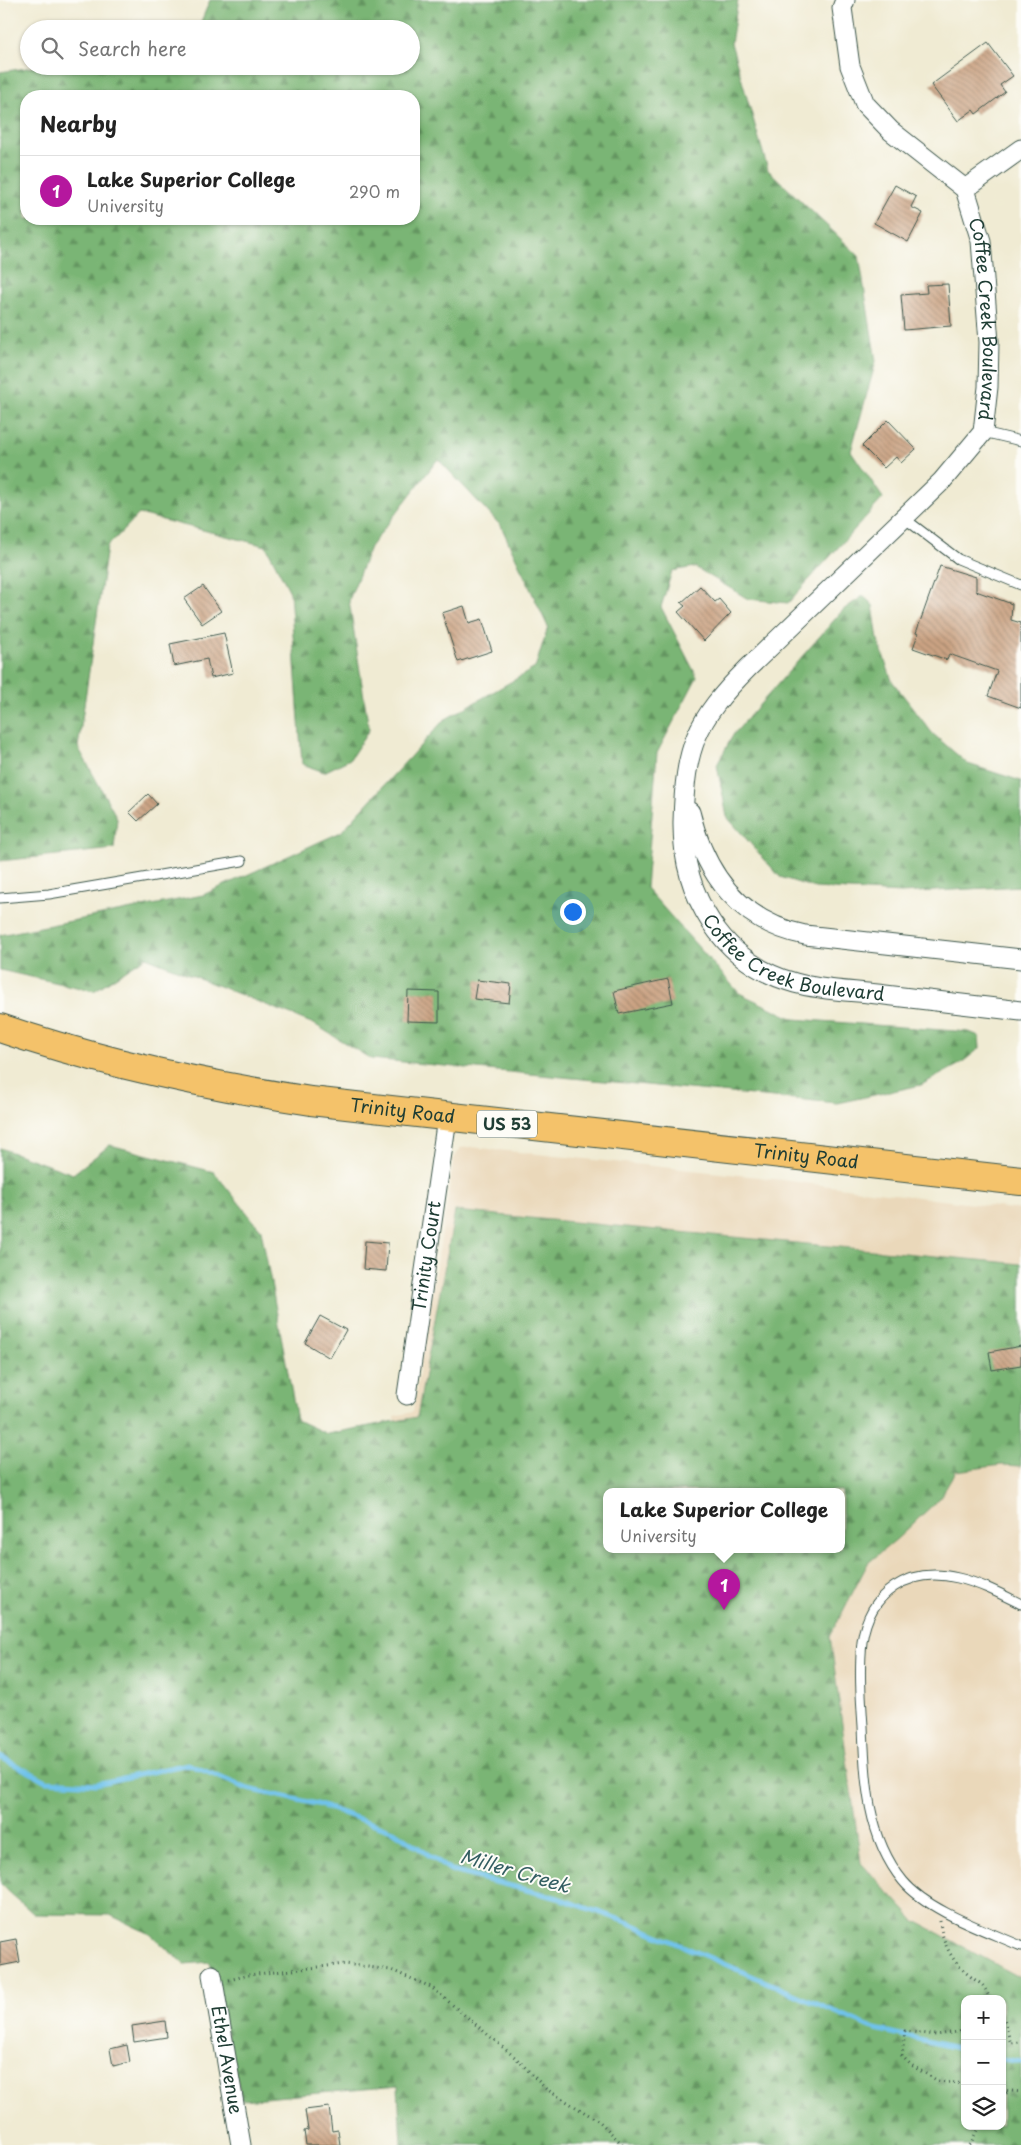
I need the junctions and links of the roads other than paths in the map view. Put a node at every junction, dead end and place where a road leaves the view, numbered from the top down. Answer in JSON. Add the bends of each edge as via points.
{"nodes":[{"id":1,"x":845,"y":0,"type":"edge"},
{"id":2,"x":1021,"y":149,"type":"edge"},
{"id":3,"x":965,"y":189,"type":"junction"},
{"id":4,"x":982,"y":432,"type":"junction"},
{"id":5,"x":1021,"y":441,"type":"edge"},
{"id":6,"x":904,"y":518,"type":"junction"},
{"id":7,"x":1021,"y":585,"type":"edge"},
{"id":8,"x":685,"y":784,"type":"junction"},
{"id":9,"x":242,"y":861,"type":"dead end"},
{"id":10,"x":0,"y":898,"type":"edge"},
{"id":11,"x":1021,"y":959,"type":"edge"},
{"id":12,"x":1021,"y":1011,"type":"edge"},
{"id":13,"x":0,"y":1028,"type":"edge"},
{"id":14,"x":447,"y":1118,"type":"junction"},
{"id":15,"x":1021,"y":1181,"type":"edge"},
{"id":16,"x":407,"y":1395,"type":"dead end"},
{"id":17,"x":1021,"y":1604,"type":"edge"},
{"id":18,"x":1021,"y":1946,"type":"edge"},
{"id":19,"x":212,"y":1980,"type":"road end"},
{"id":20,"x":241,"y":2145,"type":"edge"}],
"edges":[{"from":1,"to":3,"type":"street","via":[[842,8],[850,66],[865,104],[891,131]]},
{"from":2,"to":3,"type":"street"},
{"from":3,"to":4,"type":"street","name":"Coffee Creek Boulevard","via":[[981,240],[988,333],[988,386]]},
{"from":4,"to":5,"type":"lane"},
{"from":4,"to":6,"type":"street","name":"Coffee Creek Boulevard","via":[[942,481]]},
{"from":6,"to":7,"type":"lane","via":[[958,559]]},
{"from":6,"to":8,"type":"street","name":"Coffee Creek Boulevard","via":[[720,696],[693,743]]},
{"from":8,"to":11,"type":"street","name":"Coffee Creek Boulevard","via":[[697,840],[713,873],[735,898],[772,924],[805,935]]},
{"from":8,"to":12,"type":"street","name":"Coffee Creek Boulevard","via":[[684,840],[689,875],[698,901],[727,944],[760,970],[816,987]]},
{"from":9,"to":10,"type":"lane","via":[[49,894]]},
{"from":13,"to":14,"type":"highway","name":"Trinity Road","number":"US 53","via":[[110,1062],[200,1083]]},
{"from":14,"to":15,"type":"highway","name":"Trinity Road","number":"US 53"},
{"from":14,"to":16,"type":"street","name":"Trinity Court"},
{"from":17,"to":18,"type":"lane","via":[[959,1578],[934,1576],[908,1580],[890,1588],[868,1620],[862,1642],[861,1680],[866,1778],[873,1822],[884,1852],[916,1894],[938,1908]]},
{"from":19,"to":20,"type":"street","name":"Ethel Avenue"}]}
